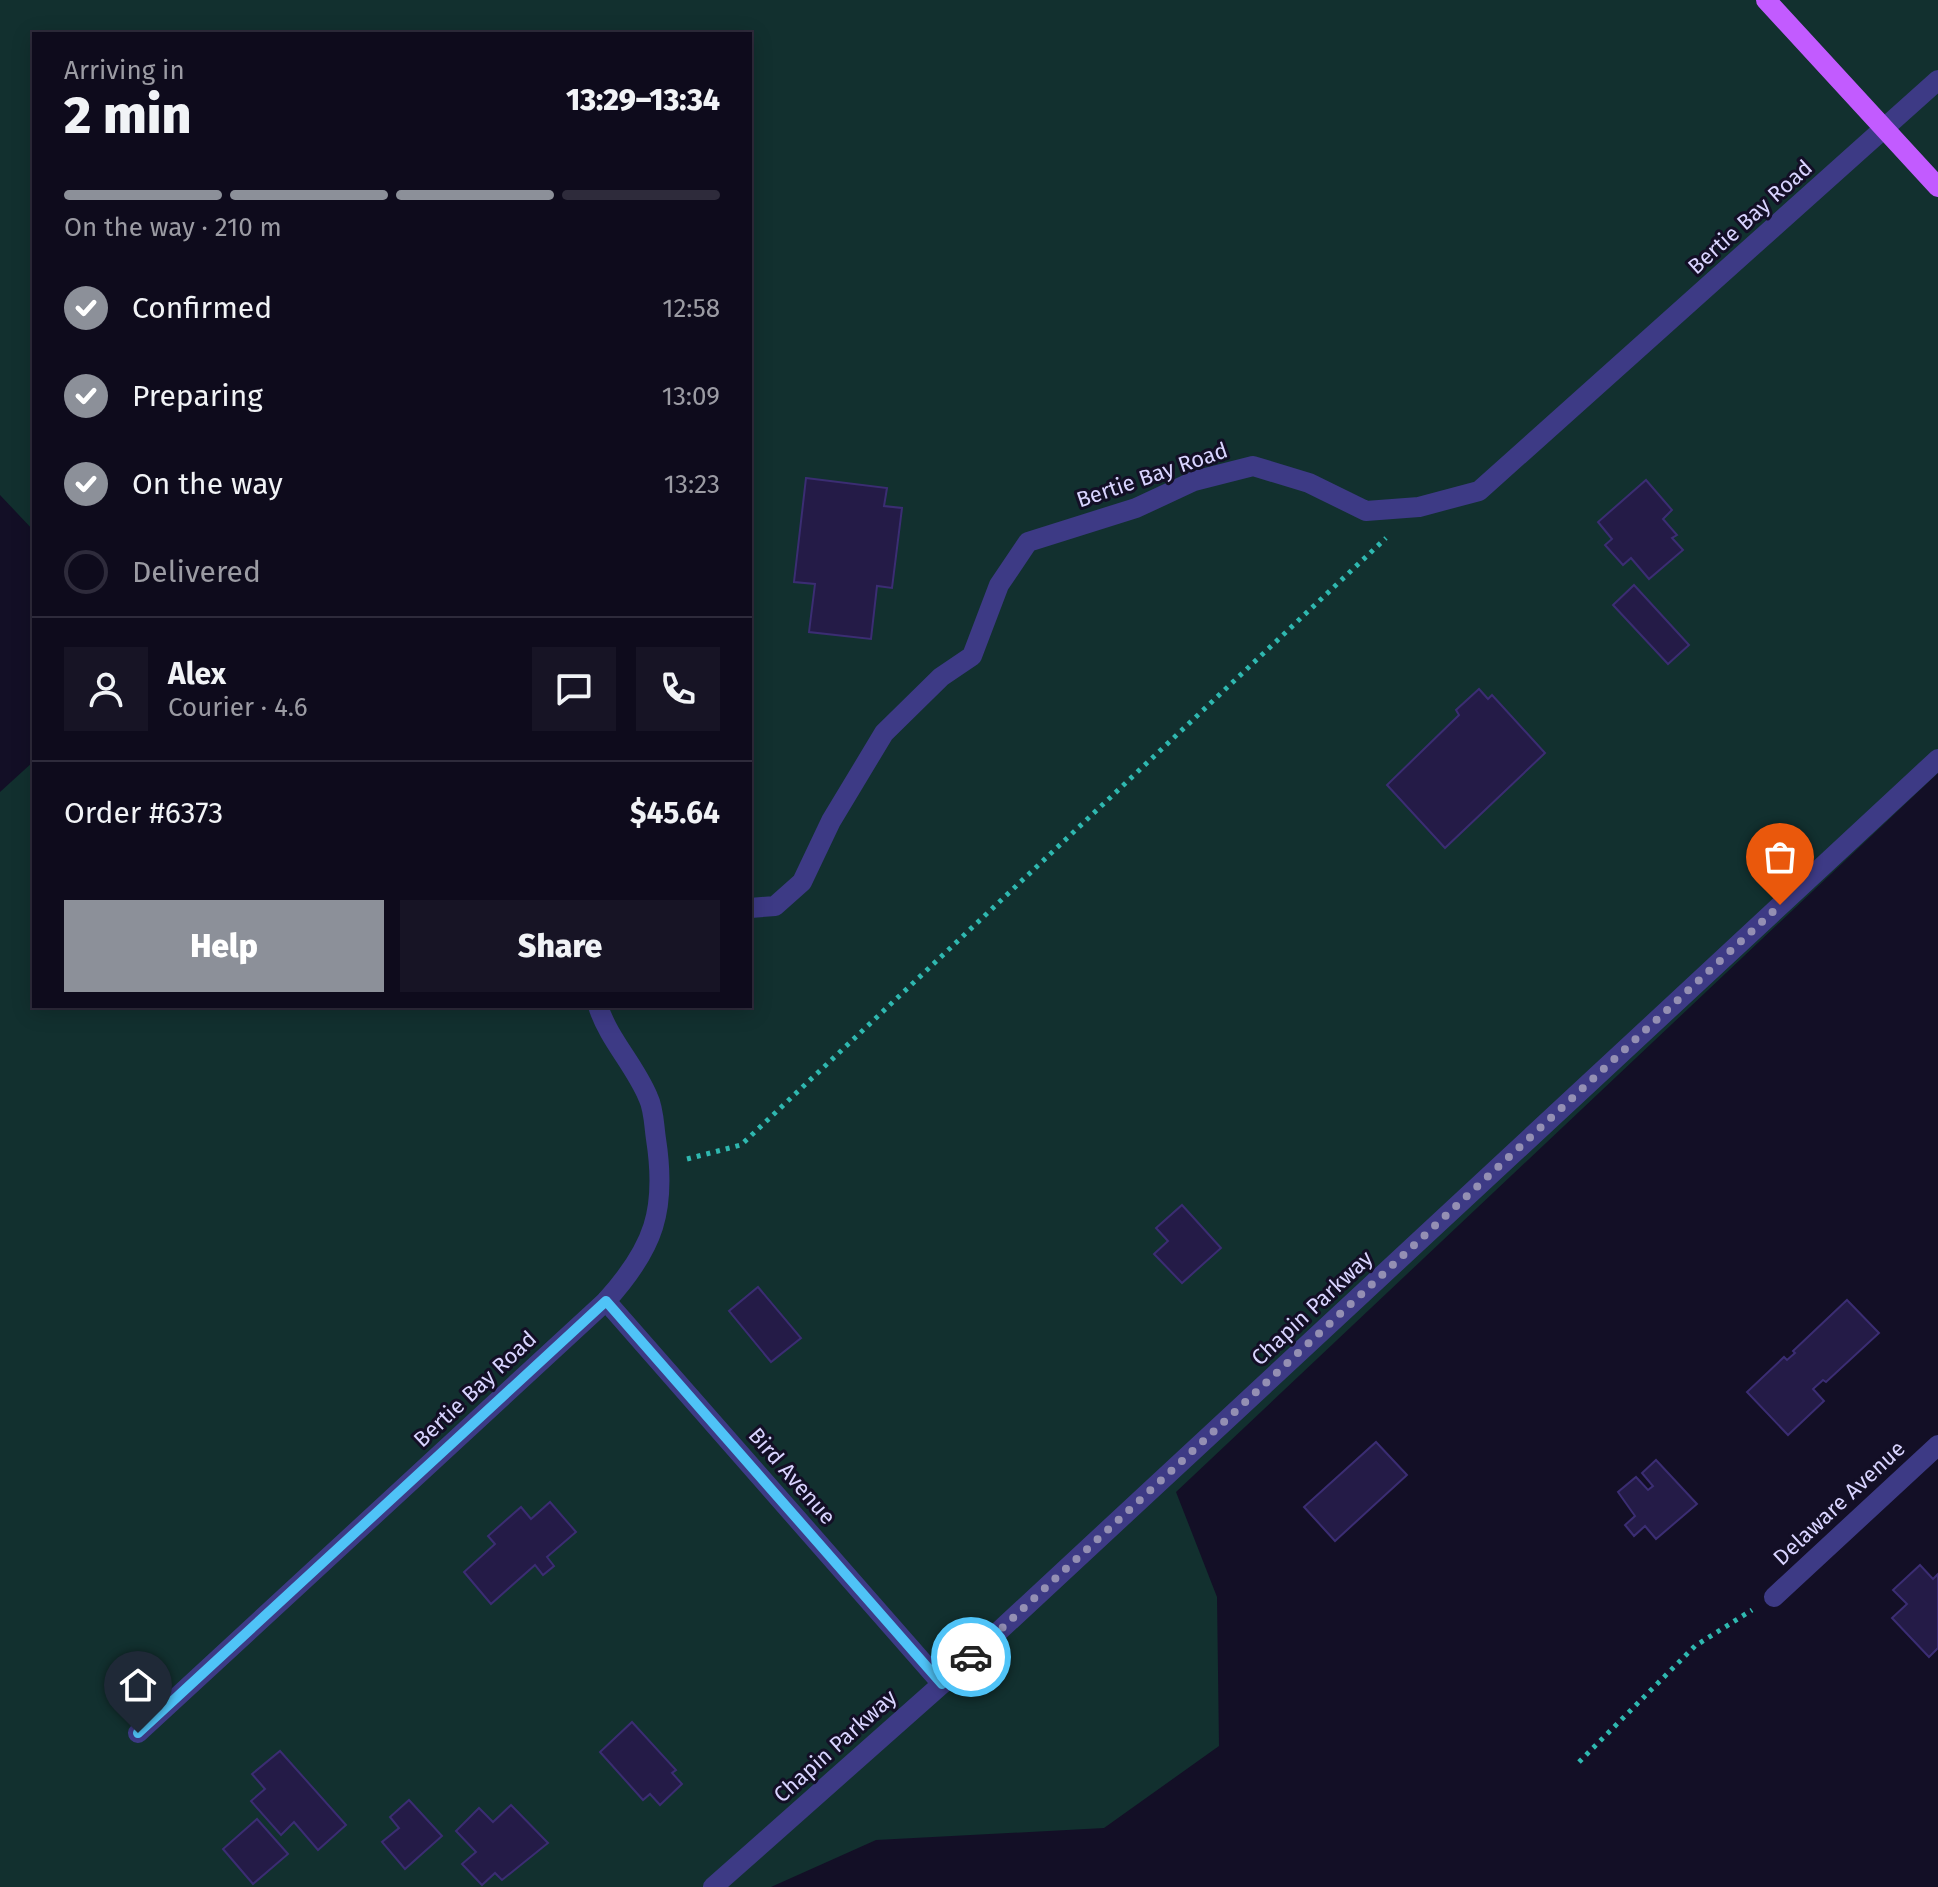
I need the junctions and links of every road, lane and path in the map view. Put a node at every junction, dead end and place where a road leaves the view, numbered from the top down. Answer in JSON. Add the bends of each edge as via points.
{"nodes":[{"id":1,"x":1766,"y":0,"type":"edge"},
{"id":2,"x":1938,"y":80,"type":"edge"},
{"id":3,"x":1885,"y":129,"type":"junction"},
{"id":4,"x":1938,"y":187,"type":"edge"},
{"id":5,"x":1419,"y":507,"type":"junction"},
{"id":6,"x":1938,"y":759,"type":"edge"},
{"id":7,"x":752,"y":908,"type":"edge"},
{"id":8,"x":599,"y":1008,"type":"edge"},
{"id":9,"x":660,"y":1167,"type":"junction"},
{"id":10,"x":606,"y":1301,"type":"junction"},
{"id":11,"x":1936,"y":1451,"type":"edge"},
{"id":12,"x":1774,"y":1597,"type":"joint"},
{"id":13,"x":942,"y":1684,"type":"junction"},
{"id":14,"x":138,"y":1733,"type":"dead end"},
{"id":15,"x":1579,"y":1762,"type":"dead end"},
{"id":16,"x":713,"y":1887,"type":"edge"}],
"edges":[{"from":1,"to":3,"type":"main road"},
{"from":2,"to":3,"type":"street","name":"Bertie Bay Road"},
{"from":3,"to":4,"type":"main road"},
{"from":3,"to":5,"type":"street","name":"Bertie Bay Road","via":[[1479,491]]},
{"from":5,"to":7,"type":"street","name":"Bertie Bay Road","via":[[1366,511],[1309,483],[1253,466],[1194,481],[1136,508],[1028,542],[999,585],[972,656],[941,677],[884,733],[831,821],[802,882],[775,906]]},
{"from":5,"to":9,"type":"path","via":[[741,1145]]},
{"from":6,"to":13,"type":"street","name":"Chapin Parkway"},
{"from":8,"to":9,"type":"street","name":"Bertie Bay Road","via":[[605,1029],[649,1098]]},
{"from":9,"to":10,"type":"street","name":"Bertie Bay Road","via":[[649,1243],[635,1269]]},
{"from":10,"to":13,"type":"street","name":"Bird Avenue"},
{"from":10,"to":14,"type":"street","name":"Bertie Bay Road"},
{"from":11,"to":12,"type":"street","name":"Delaware Avenue"},
{"from":12,"to":15,"type":"path","via":[[1695,1646]]},
{"from":13,"to":16,"type":"street","name":"Chapin Parkway"}]}
